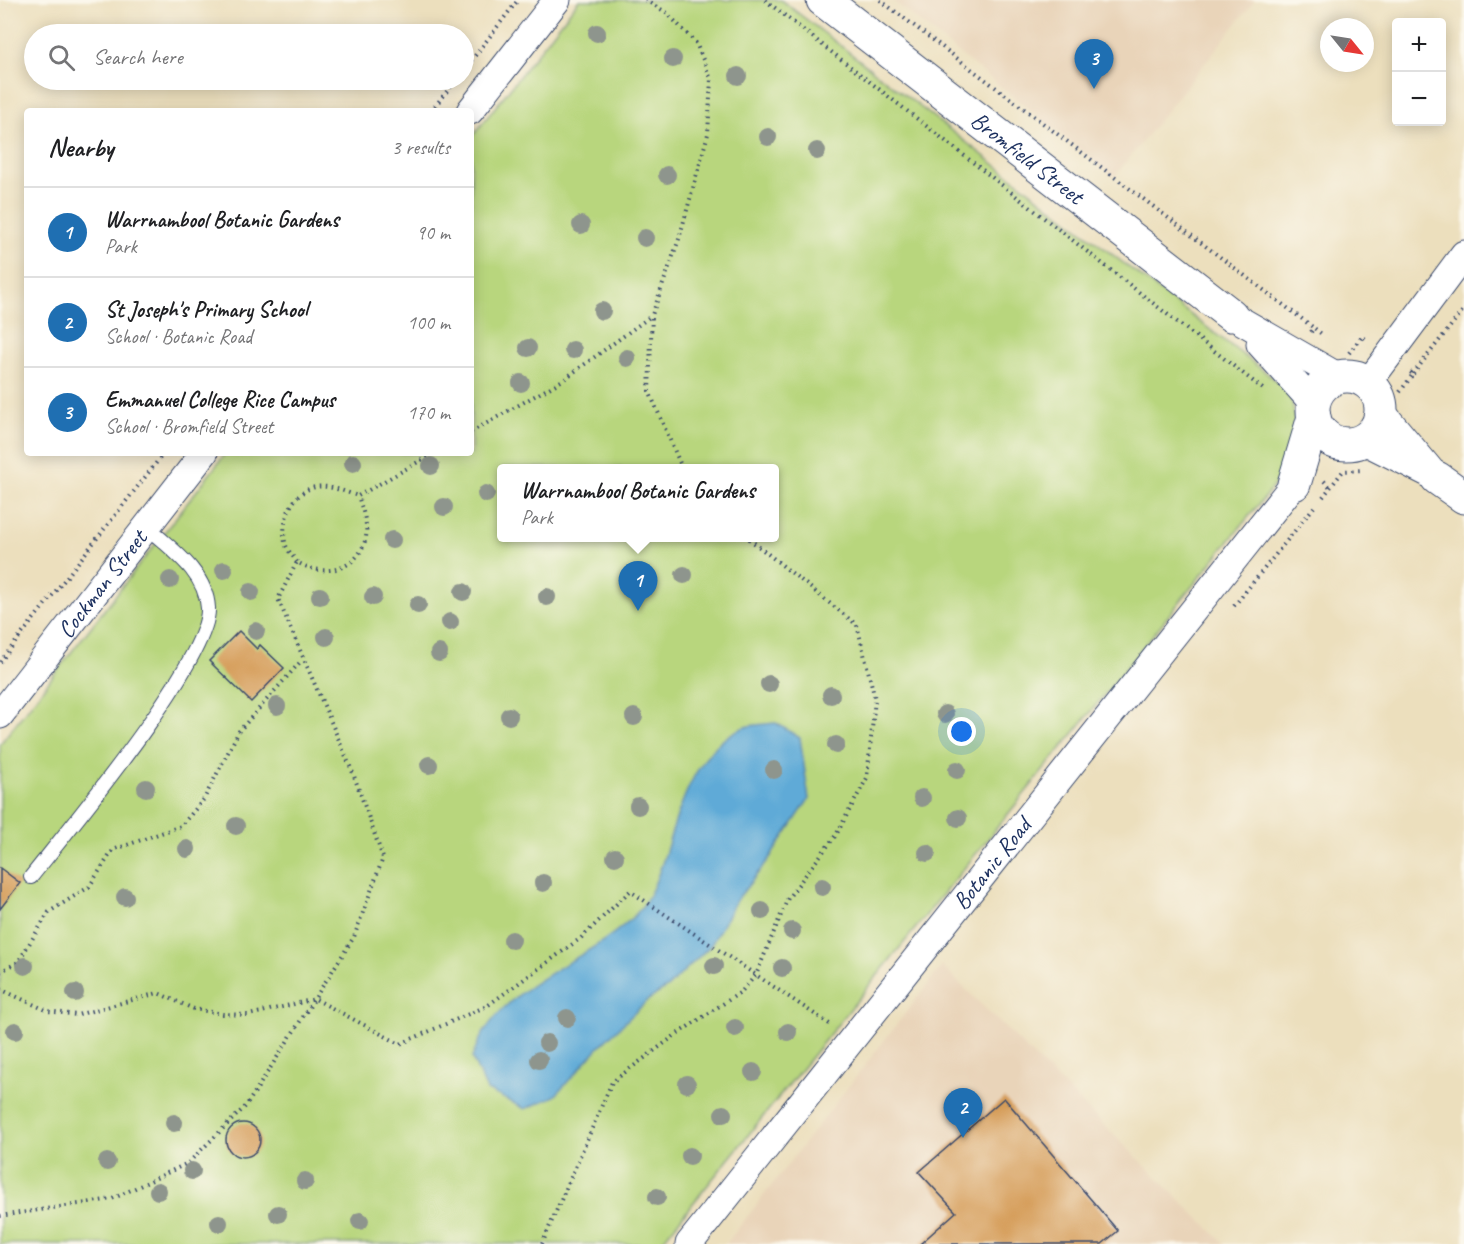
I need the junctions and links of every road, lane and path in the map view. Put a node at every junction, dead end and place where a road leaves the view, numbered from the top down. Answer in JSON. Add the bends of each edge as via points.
{"nodes":[{"id":1,"x":518,"y":0,"type":"edge"},
{"id":2,"x":557,"y":0,"type":"edge"},
{"id":3,"x":645,"y":0,"type":"edge"},
{"id":4,"x":765,"y":0,"type":"edge"},
{"id":5,"x":823,"y":0,"type":"edge"},
{"id":6,"x":880,"y":0,"type":"edge"},
{"id":7,"x":474,"y":57,"type":"edge"},
{"id":8,"x":448,"y":90,"type":"edge"},
{"id":9,"x":433,"y":108,"type":"edge"},
{"id":10,"x":472,"y":108,"type":"edge"},
{"id":11,"x":1464,"y":254,"type":"edge"},
{"id":12,"x":1464,"y":309,"type":"edge"},
{"id":13,"x":652,"y":315,"type":"junction"},
{"id":14,"x":1231,"y":315,"type":"junction"},
{"id":15,"x":1314,"y":328,"type":"dead end"},
{"id":16,"x":1413,"y":374,"type":"dead end"},
{"id":17,"x":1363,"y":390,"type":"junction"},
{"id":18,"x":1267,"y":393,"type":"dead end"},
{"id":19,"x":1314,"y":410,"type":"junction"},
{"id":20,"x":474,"y":430,"type":"edge"},
{"id":21,"x":1352,"y":441,"type":"junction"},
{"id":22,"x":162,"y":456,"type":"edge"},
{"id":23,"x":202,"y":456,"type":"edge"},
{"id":24,"x":429,"y":456,"type":"edge"},
{"id":25,"x":680,"y":464,"type":"edge"},
{"id":26,"x":1437,"y":478,"type":"junction"},
{"id":27,"x":1294,"y":484,"type":"junction"},
{"id":28,"x":358,"y":496,"type":"junction"},
{"id":29,"x":1464,"y":497,"type":"edge"},
{"id":30,"x":147,"y":527,"type":"junction"},
{"id":31,"x":754,"y":542,"type":"edge"},
{"id":32,"x":297,"y":562,"type":"junction"},
{"id":33,"x":302,"y":660,"type":"junction"},
{"id":34,"x":0,"y":662,"type":"edge"},
{"id":35,"x":0,"y":716,"type":"edge"},
{"id":36,"x":31,"y":877,"type":"dead end"},
{"id":37,"x":0,"y":972,"type":"edge"},
{"id":38,"x":756,"y":975,"type":"junction"},
{"id":39,"x":0,"y":989,"type":"edge"},
{"id":40,"x":315,"y":999,"type":"junction"},
{"id":41,"x":835,"y":1027,"type":"dead end"},
{"id":42,"x":0,"y":1216,"type":"edge"},
{"id":43,"x":542,"y":1244,"type":"edge"},
{"id":44,"x":689,"y":1244,"type":"edge"}],
"edges":[{"from":1,"to":7,"type":"path"},
{"from":2,"to":10,"type":"street"},
{"from":3,"to":13,"type":"path","via":[[666,12],[696,43],[711,79],[708,134],[679,239]]},
{"from":4,"to":18,"type":"path"},
{"from":5,"to":14,"type":"street","name":"Bromfield Street"},
{"from":6,"to":15,"type":"path"},
{"from":8,"to":9,"type":"path"},
{"from":11,"to":17,"type":"street"},
{"from":12,"to":16,"type":"path"},
{"from":13,"to":20,"type":"path","via":[[563,380]]},
{"from":13,"to":25,"type":"path","via":[[649,391]]},
{"from":14,"to":17,"type":"street","name":"Bromfield Street"},
{"from":14,"to":19,"type":"street","name":"Bromfield Street","via":[[1285,369]]},
{"from":17,"to":19,"type":"street","via":[[1322,387]]},
{"from":17,"to":21,"type":"street","via":[[1372,433]]},
{"from":17,"to":26,"type":"street","name":"Bromfield Street"},
{"from":19,"to":21,"type":"street","via":[[1323,434]]},
{"from":19,"to":27,"type":"street","name":"Botanic Road"},
{"from":21,"to":26,"type":"street","name":"Bromfield Street"},
{"from":21,"to":27,"type":"street","name":"Botanic Road"},
{"from":22,"to":34,"type":"path"},
{"from":23,"to":30,"type":"street","name":"Cockman Street"},
{"from":24,"to":28,"type":"path"},
{"from":26,"to":29,"type":"street","name":"Bromfield Street"},
{"from":27,"to":44,"type":"street","name":"Botanic Road"},
{"from":28,"to":32,"type":"path","via":[[366,520],[366,536],[352,563],[338,570],[311,570]]},
{"from":28,"to":32,"type":"path","via":[[330,488],[312,488],[295,500],[285,518],[285,543]]},
{"from":30,"to":35,"type":"street","name":"Cockman Street"},
{"from":30,"to":36,"type":"lane","via":[[197,574],[208,608],[199,646],[145,728]]},
{"from":31,"to":38,"type":"path","via":[[856,625],[875,699],[867,778],[836,835],[789,898]]},
{"from":32,"to":33,"type":"path","via":[[278,599]]},
{"from":33,"to":37,"type":"path","via":[[238,731],[204,799],[181,826],[113,850],[89,887],[49,912],[18,962]]},
{"from":33,"to":40,"type":"path","via":[[353,773],[383,858],[354,937]]},
{"from":38,"to":40,"type":"path","via":[[630,891],[581,938],[487,1006],[400,1044]]},
{"from":38,"to":41,"type":"path"},
{"from":38,"to":43,"type":"path","via":[[741,992],[612,1082]]},
{"from":39,"to":40,"type":"path","via":[[48,1011],[77,1015],[158,993],[194,1009],[249,1015]]},
{"from":40,"to":42,"type":"path","via":[[246,1106],[188,1163],[112,1199]]}]}
